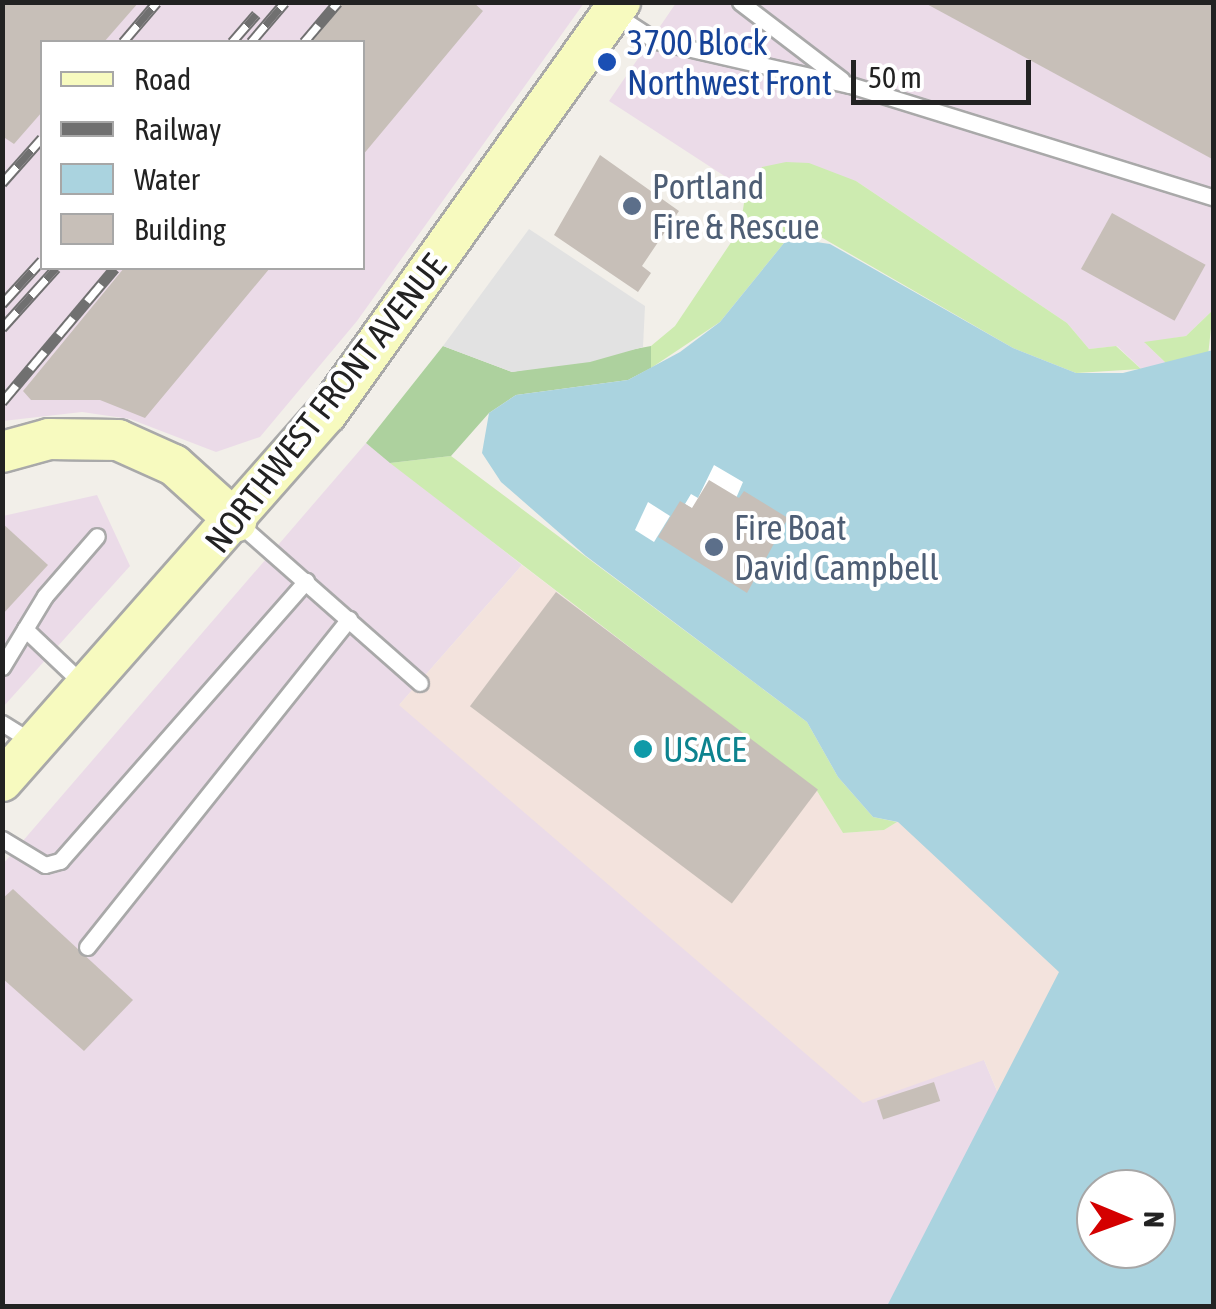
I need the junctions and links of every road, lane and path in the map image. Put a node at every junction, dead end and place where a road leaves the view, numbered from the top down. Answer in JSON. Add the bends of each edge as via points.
{"nodes":[{"id":1,"x":740,"y":2,"type":"edge"},
{"id":2,"x":617,"y":8,"type":"edge"},
{"id":3,"x":850,"y":86,"type":"junction"},
{"id":4,"x":1214,"y":198,"type":"edge"},
{"id":5,"x":7,"y":450,"type":"edge"},
{"id":6,"x":236,"y":522,"type":"junction"},
{"id":7,"x":97,"y":536,"type":"dead end"},
{"id":8,"x":306,"y":581,"type":"junction"},
{"id":9,"x":349,"y":620,"type":"junction"},
{"id":10,"x":26,"y":629,"type":"junction"},
{"id":11,"x":2,"y":667,"type":"edge"},
{"id":12,"x":420,"y":682,"type":"dead end"},
{"id":13,"x":87,"y":687,"type":"junction"},
{"id":14,"x":19,"y":734,"type":"edge"},
{"id":15,"x":2,"y":781,"type":"edge"},
{"id":16,"x":2,"y":839,"type":"edge"},
{"id":17,"x":87,"y":947,"type":"dead end"}],
"edges":[{"from":1,"to":3,"type":"lane"},
{"from":2,"to":3,"type":"lane","via":[[656,42]]},
{"from":2,"to":6,"type":"main road","name":"NORTHWEST FRONT AVENUE","via":[[427,278]]},
{"from":3,"to":4,"type":"lane"},
{"from":5,"to":6,"type":"main road","via":[[92,436],[138,446],[174,465]]},
{"from":6,"to":8,"type":"lane"},
{"from":6,"to":13,"type":"main road","name":"NORTHWEST FRONT AVENUE"},
{"from":7,"to":10,"type":"lane"},
{"from":8,"to":9,"type":"lane"},
{"from":8,"to":16,"type":"lane","via":[[60,862],[45,865]]},
{"from":9,"to":12,"type":"lane"},
{"from":9,"to":17,"type":"lane"},
{"from":10,"to":11,"type":"lane"},
{"from":10,"to":13,"type":"lane"},
{"from":13,"to":14,"type":"main road","name":"NORTHWEST FRONT AVENUE"},
{"from":14,"to":15,"type":"main road","name":"NORTHWEST FRONT AVENUE"}]}
